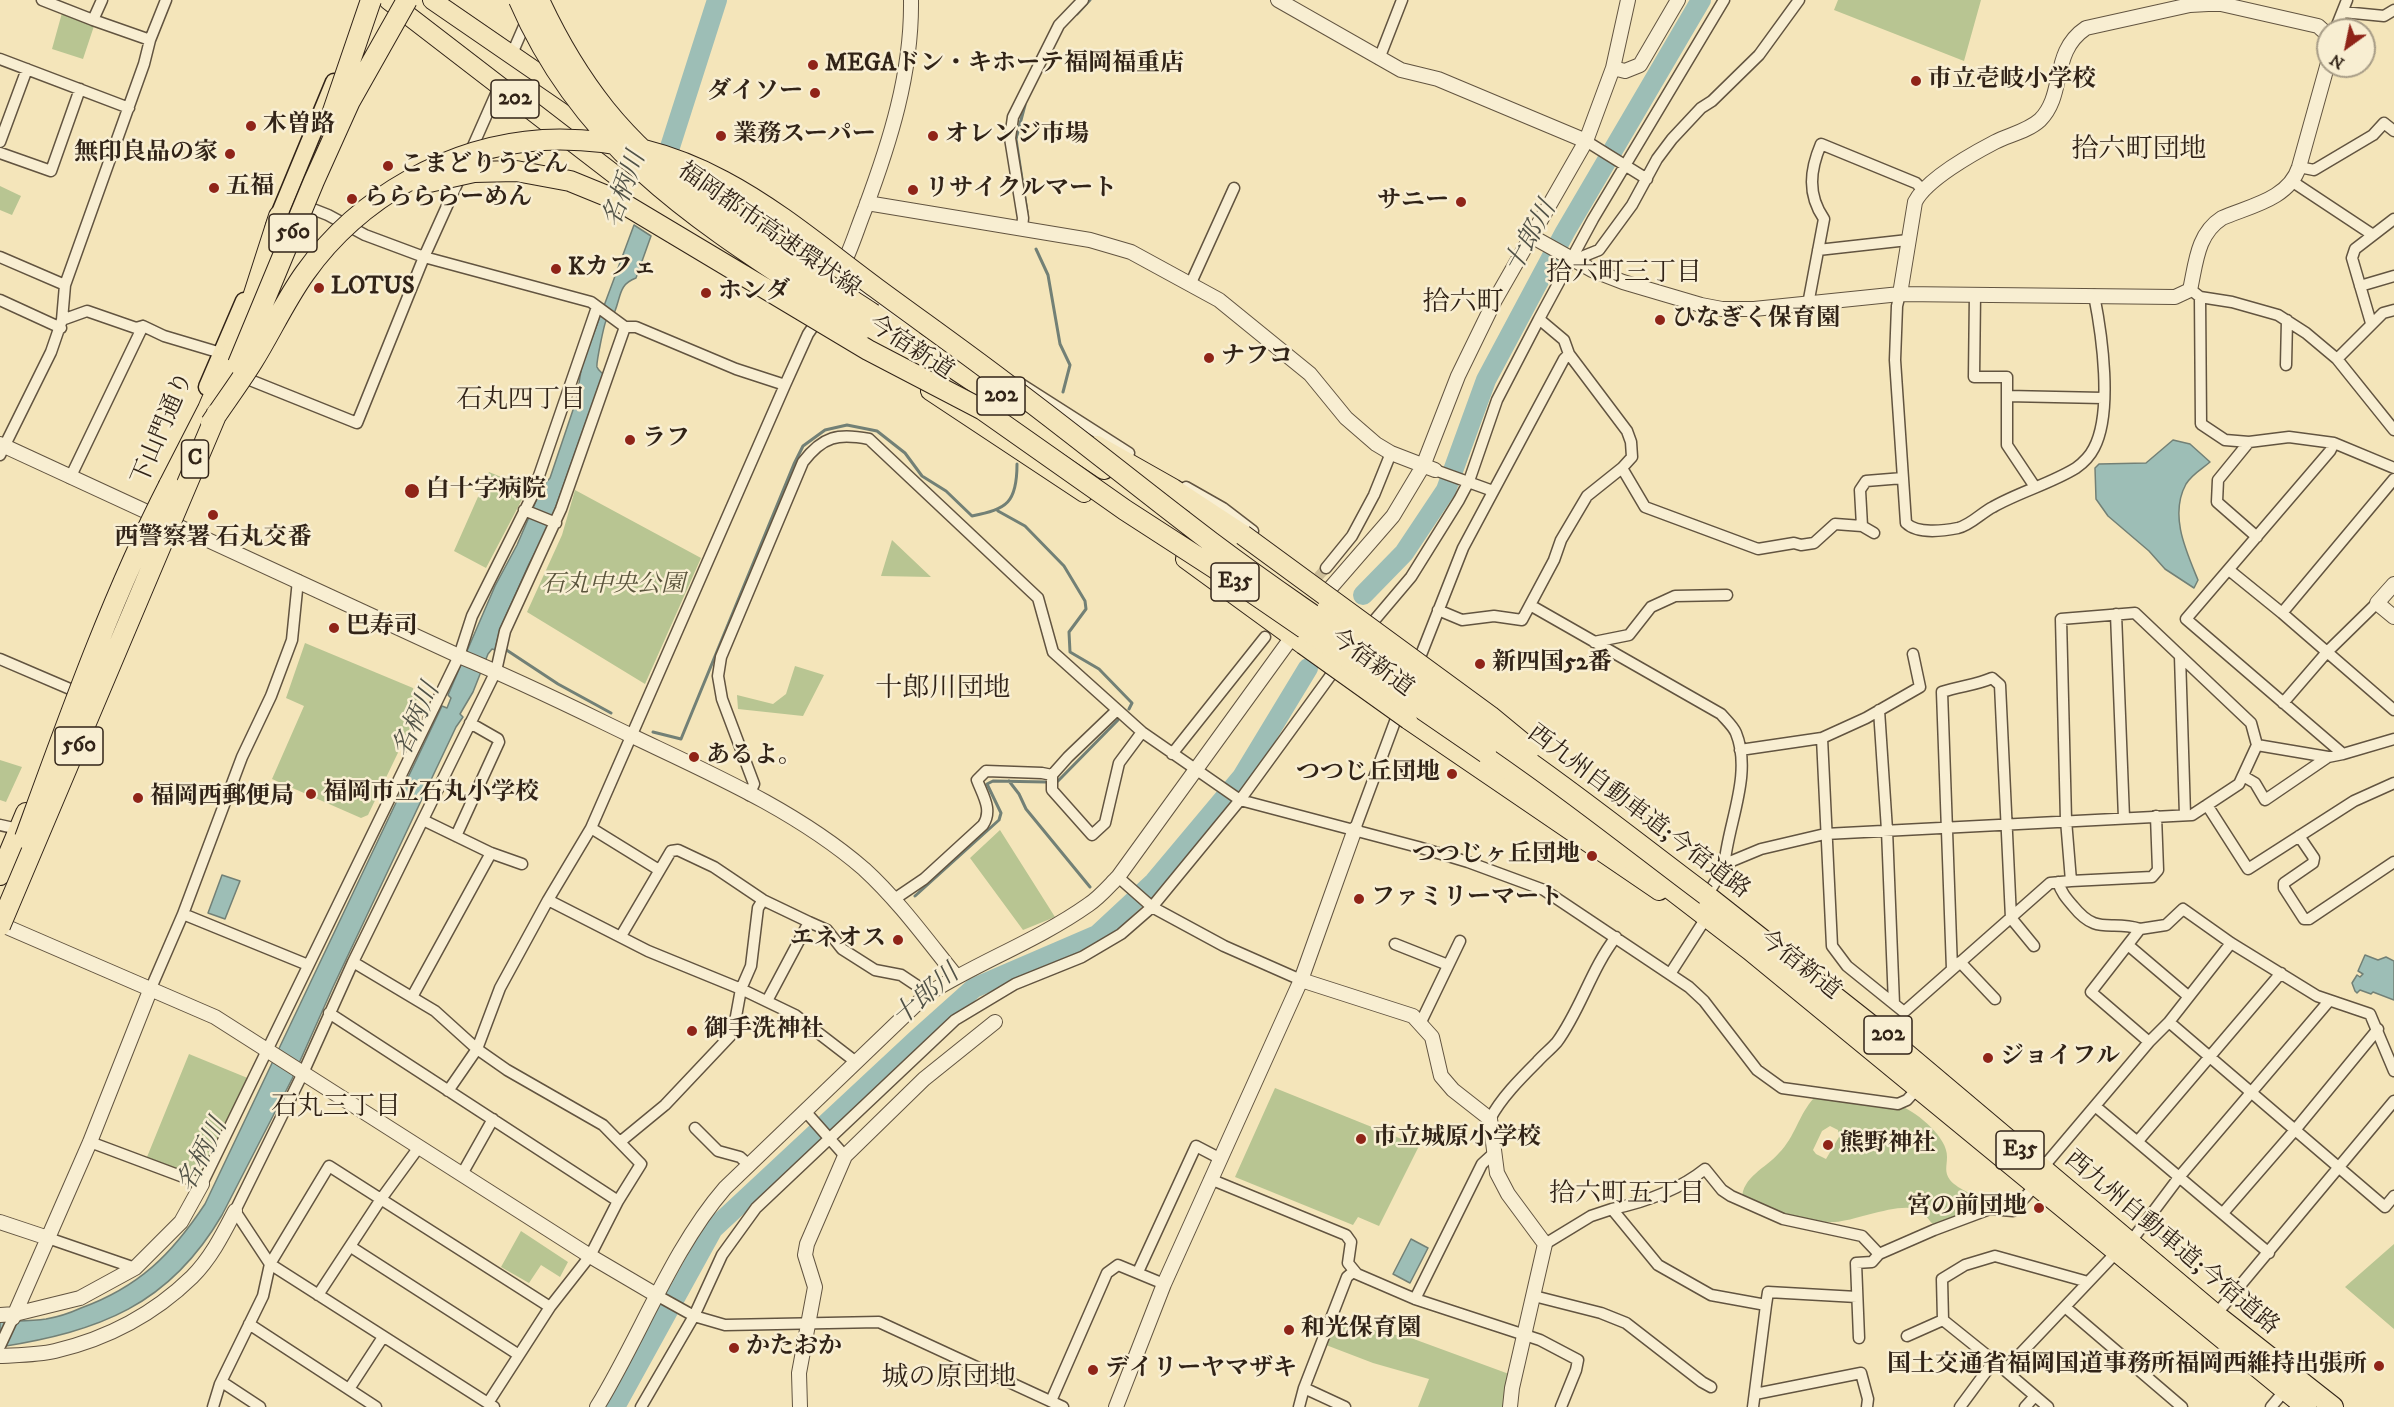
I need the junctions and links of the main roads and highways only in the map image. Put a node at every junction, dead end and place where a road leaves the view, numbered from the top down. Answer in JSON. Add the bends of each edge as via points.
{"nodes":[{"id":1,"x":369,"y":0,"type":"edge"},
{"id":2,"x":432,"y":0,"type":"edge"},
{"id":3,"x":519,"y":0,"type":"edge"},
{"id":4,"x":537,"y":0,"type":"edge"},
{"id":5,"x":397,"y":1,"type":"edge"},
{"id":6,"x":279,"y":216,"type":"junction"},
{"id":7,"x":868,"y":321,"type":"junction"},
{"id":8,"x":246,"y":335,"type":"junction"},
{"id":9,"x":957,"y":366,"type":"junction"},
{"id":10,"x":984,"y":410,"type":"junction"},
{"id":11,"x":211,"y":423,"type":"junction"},
{"id":12,"x":1213,"y":543,"type":"junction"},
{"id":13,"x":155,"y":563,"type":"junction"},
{"id":14,"x":0,"y":875,"type":"edge"},
{"id":15,"x":1708,"y":893,"type":"junction"},
{"id":16,"x":0,"y":920,"type":"edge"},
{"id":17,"x":2276,"y":1401,"type":"edge"},
{"id":18,"x":2297,"y":1407,"type":"edge"},
{"id":19,"x":2306,"y":1407,"type":"edge"},
{"id":20,"x":2333,"y":1407,"type":"edge"},
{"id":21,"x":2338,"y":1407,"type":"edge"}],
"edges":[{"from":1,"to":6,"type":"main road","name":"下山門通り","number":"560"},
{"from":1,"to":11,"type":"highway","number":"C","bridge":true,"via":[[280,256]]},
{"from":2,"to":9,"type":"highway","name":"今宿新道","number":"202","bridge":true,"via":[[683,170]]},
{"from":3,"to":7,"type":"highway","name":"福岡都市高速環状線","bridge":true,"via":[[567,88],[591,120],[646,176],[726,238]]},
{"from":4,"to":7,"type":"highway","bridge":true,"via":[[582,78],[606,110],[658,164]]},
{"from":5,"to":8,"type":"highway","number":"C","bridge":true},
{"from":5,"to":13,"type":"main road","name":"下山門通り","number":"560","via":[[305,206]]},
{"from":5,"to":17,"type":"highway","name":"今宿新道","number":"202","bridge":true,"via":[[499,87],[636,191],[819,318],[1193,565],[1408,720],[1704,921],[2033,1188]]},
{"from":6,"to":8,"type":"highway"},
{"from":6,"to":14,"type":"main road","name":"下山門通り","number":"560"},
{"from":7,"to":10,"type":"highway","name":"西九州自動車道;今宿道路","number":"E35","bridge":true},
{"from":7,"to":12,"type":"highway","name":"西九州自動車道;今宿道路","number":"E35","bridge":true},
{"from":8,"to":10,"type":"highway","bridge":true,"via":[[319,244],[373,205],[428,182],[474,172],[516,171],[570,181],[611,197],[868,351]]},
{"from":8,"to":16,"type":"highway","number":"C","bridge":true},
{"from":9,"to":15,"type":"highway","name":"今宿新道","number":"202","bridge":true,"via":[[1160,495],[1322,606],[1574,783]]},
{"from":9,"to":15,"type":"highway","bridge":true,"via":[[1173,489],[1244,535],[1490,716]]},
{"from":10,"to":19,"type":"highway","name":"西九州自動車道;今宿道路","number":"E35","bridge":true,"via":[[1125,510],[1486,753],[1638,864],[1859,1038]]},
{"from":11,"to":12,"type":"highway","bridge":true,"via":[[308,269],[339,233],[372,204],[424,172],[472,154],[542,140],[594,141],[633,146],[685,162],[763,204],[1003,381]]},
{"from":11,"to":16,"type":"highway","number":"C","bridge":true},
{"from":12,"to":15,"type":"highway","name":"西九州自動車道;今宿道路","number":"E35","bridge":true,"via":[[1529,762]]},
{"from":13,"to":14,"type":"highway","bridge":true,"via":[[147,562],[138,579],[63,755],[33,796]]},
{"from":13,"to":16,"type":"main road","number":"560","via":[[98,702]]},
{"from":15,"to":20,"type":"highway","name":"西九州自動車道;今宿道路","number":"E35","via":[[1891,1041],[2216,1315]]},
{"from":15,"to":21,"type":"highway","name":"今宿新道","number":"202","via":[[1787,952],[2218,1312]]},
{"from":17,"to":18,"type":"highway","name":"今宿新道","number":"202"}]}
